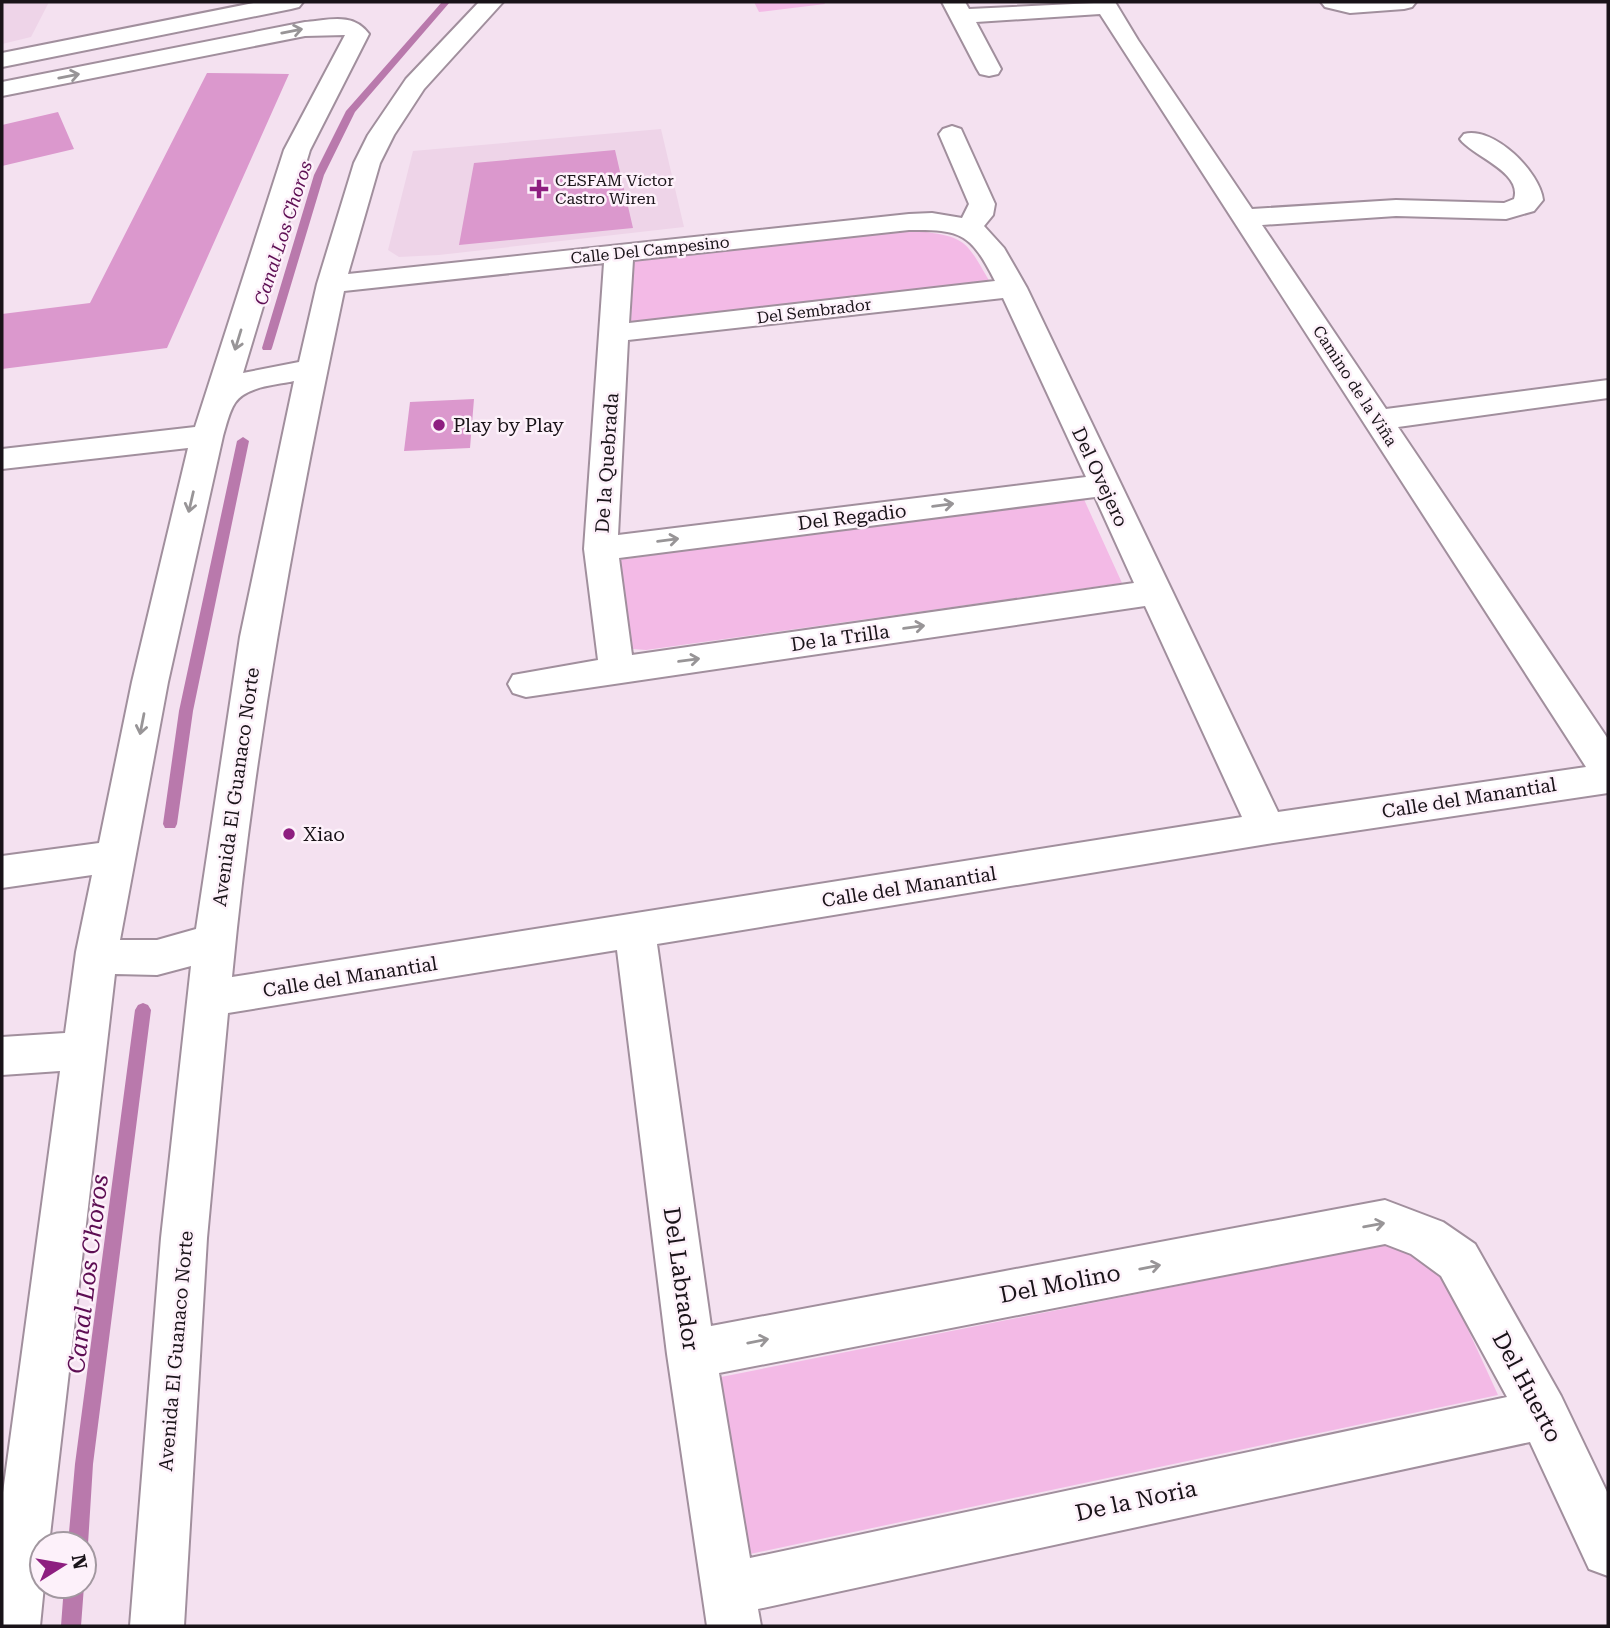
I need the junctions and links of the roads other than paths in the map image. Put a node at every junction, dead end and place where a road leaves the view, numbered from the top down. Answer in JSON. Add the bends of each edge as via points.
{"nodes":[{"id":1,"x":291,"y":2,"type":"edge"},
{"id":2,"x":491,"y":2,"type":"edge"},
{"id":3,"x":1333,"y":2,"type":"edge"},
{"id":4,"x":1404,"y":2,"type":"edge"},
{"id":5,"x":1105,"y":4,"type":"edge"},
{"id":6,"x":958,"y":9,"type":"edge"},
{"id":7,"x":2,"y":60,"type":"edge"},
{"id":8,"x":989,"y":69,"type":"dead end"},
{"id":9,"x":2,"y":89,"type":"edge"},
{"id":10,"x":952,"y":134,"type":"dead end"},
{"id":11,"x":1473,"y":139,"type":"dead end"},
{"id":12,"x":1244,"y":218,"type":"junction"},
{"id":13,"x":968,"y":228,"type":"junction"},
{"id":14,"x":619,"y":253,"type":"junction"},
{"id":15,"x":331,"y":284,"type":"junction"},
{"id":16,"x":1013,"y":288,"type":"junction"},
{"id":17,"x":615,"y":334,"type":"junction"},
{"id":18,"x":312,"y":369,"type":"junction"},
{"id":19,"x":1608,"y":389,"type":"edge"},
{"id":20,"x":1377,"y":420,"type":"junction"},
{"id":21,"x":212,"y":422,"type":"junction"},
{"id":22,"x":2,"y":459,"type":"edge"},
{"id":23,"x":1103,"y":485,"type":"junction"},
{"id":24,"x":601,"y":549,"type":"junction"},
{"id":25,"x":1155,"y":592,"type":"junction"},
{"id":26,"x":621,"y":670,"type":"junction"},
{"id":27,"x":526,"y":684,"type":"dead end"},
{"id":28,"x":1608,"y":769,"type":"edge"},
{"id":29,"x":1608,"y":778,"type":"edge"},
{"id":30,"x":1267,"y":829,"type":"junction"},
{"id":31,"x":116,"y":856,"type":"junction"},
{"id":32,"x":2,"y":872,"type":"edge"},
{"id":33,"x":635,"y":932,"type":"junction"},
{"id":34,"x":215,"y":939,"type":"junction"},
{"id":35,"x":97,"y":953,"type":"junction"},
{"id":36,"x":211,"y":999,"type":"junction"},
{"id":37,"x":85,"y":1051,"type":"junction"},
{"id":38,"x":2,"y":1056,"type":"edge"},
{"id":39,"x":1427,"y":1238,"type":"joint"},
{"id":40,"x":691,"y":1354,"type":"junction"},
{"id":41,"x":1543,"y":1414,"type":"junction"},
{"id":42,"x":1608,"y":1550,"type":"edge"},
{"id":43,"x":731,"y":1608,"type":"edge"},
{"id":44,"x":13,"y":1626,"type":"edge"},
{"id":45,"x":157,"y":1626,"type":"edge"}],
"edges":[{"from":1,"to":7,"type":"street"},
{"from":2,"to":15,"type":"street","name":"Avenida El Guanaco Norte","via":[[415,84],[381,135],[367,163]]},
{"from":3,"to":4,"type":"street","via":[[1357,6]]},
{"from":5,"to":6,"type":"street"},
{"from":5,"to":12,"type":"street","name":"Camino de la Viña"},
{"from":6,"to":8,"type":"street"},
{"from":9,"to":21,"type":"street","one_way":true,"via":[[305,29],[349,26],[357,34],[297,150]]},
{"from":10,"to":13,"type":"street","via":[[982,204]]},
{"from":11,"to":12,"type":"street","via":[[1500,155],[1528,187],[1530,200],[1506,211],[1396,208]]},
{"from":12,"to":20,"type":"street","name":"Camino de la Viña"},
{"from":13,"to":14,"type":"street","name":"Calle Del Campesino","via":[[942,221],[909,222]]},
{"from":13,"to":16,"type":"street","name":"Del Ovejero","via":[[986,239]]},
{"from":14,"to":15,"type":"street","name":"Calle Del Campesino"},
{"from":14,"to":17,"type":"street","name":"De la Quebrada"},
{"from":15,"to":18,"type":"street","name":"Avenida El Guanaco Norte"},
{"from":16,"to":17,"type":"street","name":"Del Sembrador"},
{"from":16,"to":23,"type":"street","name":"Del Ovejero"},
{"from":17,"to":24,"type":"street","name":"De la Quebrada"},
{"from":18,"to":21,"type":"street","via":[[252,380],[229,392]]},
{"from":18,"to":34,"type":"street","name":"Avenida El Guanaco Norte","via":[[258,637]]},
{"from":19,"to":20,"type":"street"},
{"from":20,"to":28,"type":"street","name":"Camino de la Viña"},
{"from":21,"to":22,"type":"street"},
{"from":21,"to":31,"type":"street","one_way":true,"via":[[149,682]]},
{"from":24,"to":23,"type":"street","name":"Del Regadio","one_way":true},
{"from":23,"to":25,"type":"street","name":"Del Ovejero"},
{"from":24,"to":26,"type":"street","name":"De la Quebrada","via":[[614,656]]},
{"from":26,"to":25,"type":"street","name":"De la Trilla","one_way":true},
{"from":25,"to":30,"type":"street","name":"Del Ovejero"},
{"from":26,"to":27,"type":"street","name":"De la Trilla"},
{"from":29,"to":30,"type":"street","name":"Calle del Manantial"},
{"from":30,"to":33,"type":"street","name":"Calle del Manantial"},
{"from":31,"to":32,"type":"street"},
{"from":31,"to":35,"type":"street"},
{"from":33,"to":36,"type":"street","name":"Calle del Manantial"},
{"from":33,"to":40,"type":"street","name":"Del Labrador"},
{"from":34,"to":35,"type":"street","via":[[191,951],[152,960],[132,961]]},
{"from":34,"to":36,"type":"street","name":"Avenida El Guanaco Norte"},
{"from":35,"to":37,"type":"street"},
{"from":36,"to":45,"type":"street","name":"Avenida El Guanaco Norte","via":[[184,1238]]},
{"from":37,"to":38,"type":"street"},
{"from":37,"to":44,"type":"street"},
{"from":40,"to":39,"type":"street","name":"Del Molino","one_way":true,"via":[[1385,1222]]},
{"from":39,"to":41,"type":"street","name":"Del Huerto","via":[[1458,1261]]},
{"from":40,"to":43,"type":"street","name":"Del Labrador"},
{"from":41,"to":42,"type":"street","name":"Del Huerto"},
{"from":41,"to":43,"type":"street","name":"De la Noria"}]}
